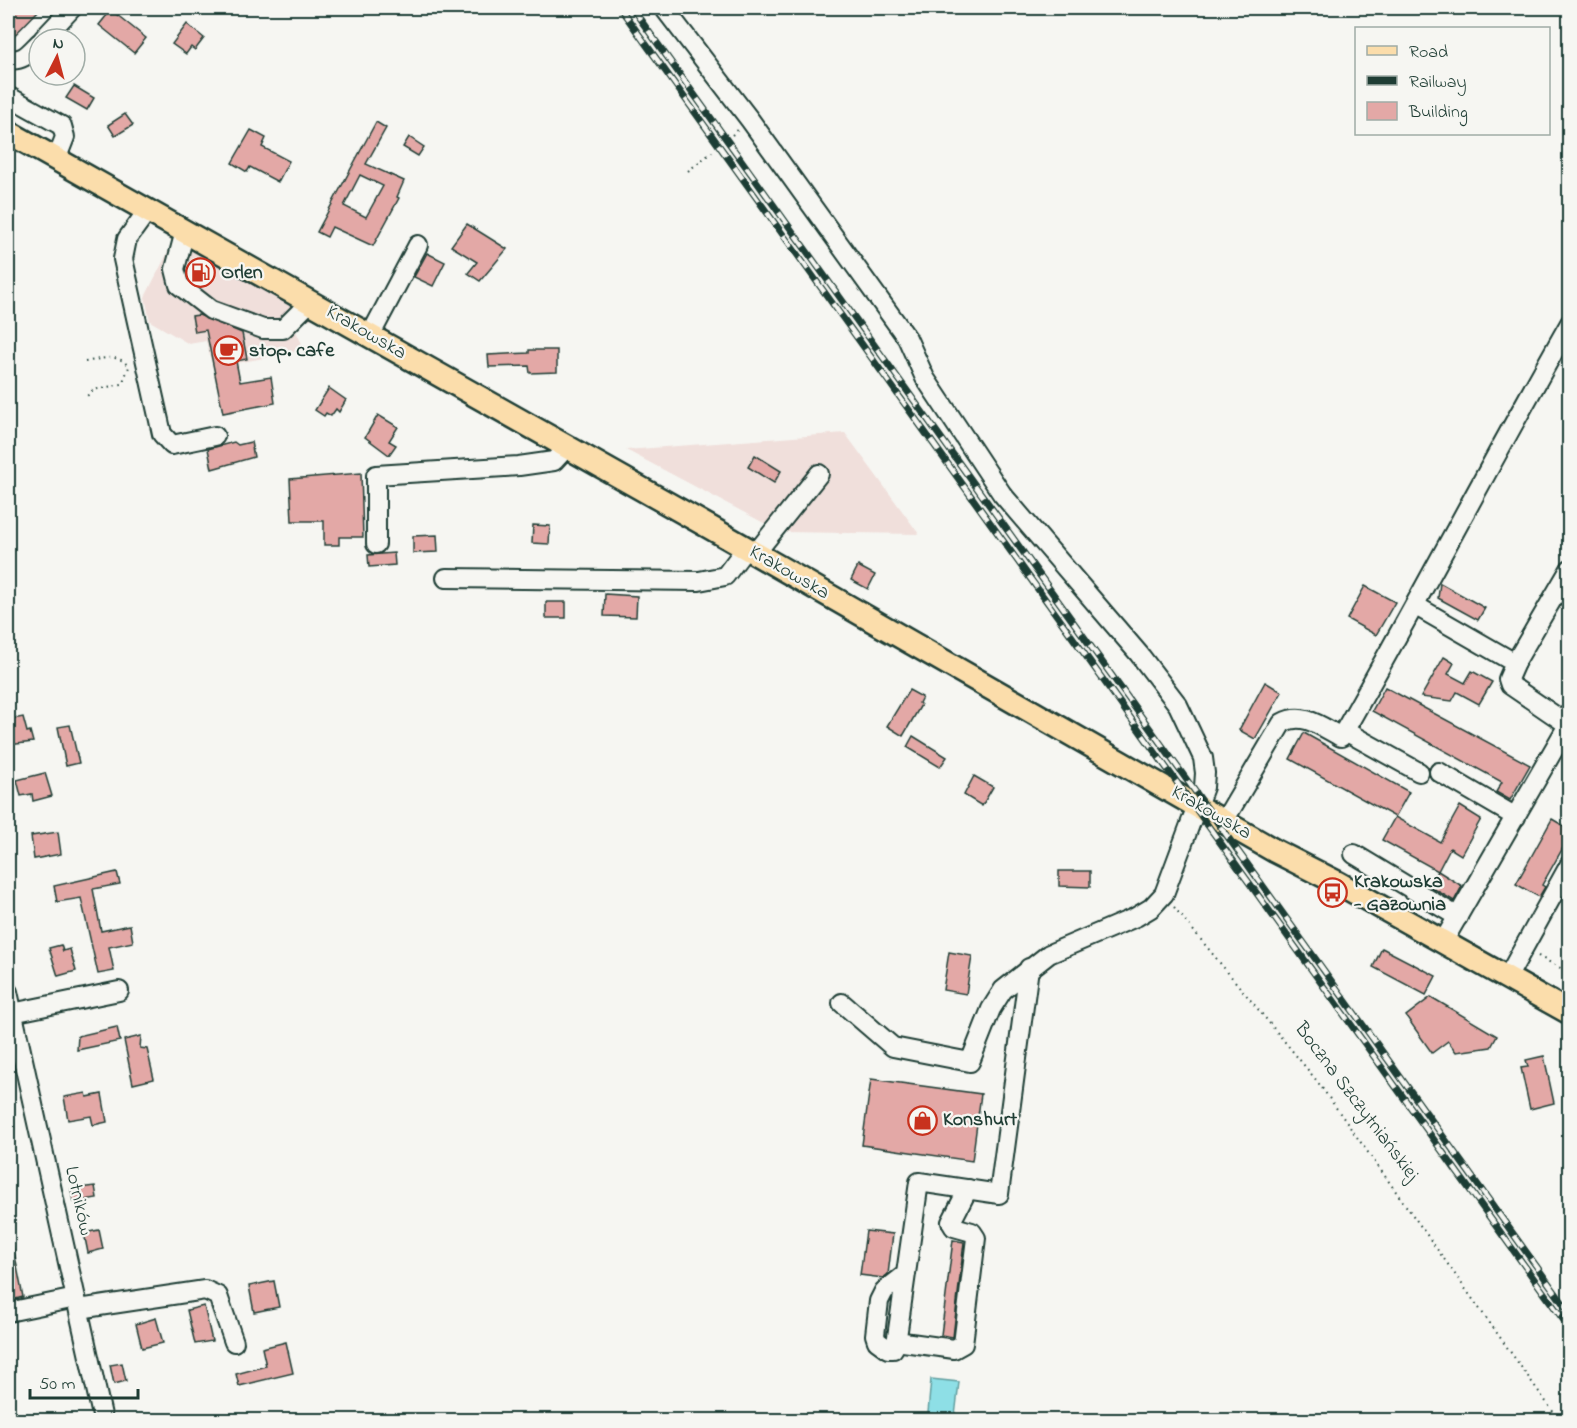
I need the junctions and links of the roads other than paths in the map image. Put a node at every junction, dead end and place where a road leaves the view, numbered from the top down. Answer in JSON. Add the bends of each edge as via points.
{"nodes":[{"id":1,"x":72,"y":8,"type":"edge"},
{"id":2,"x":664,"y":8,"type":"edge"},
{"id":3,"x":54,"y":27,"type":"edge"},
{"id":4,"x":27,"y":56,"type":"edge"},
{"id":5,"x":8,"y":59,"type":"edge"},
{"id":6,"x":8,"y":96,"type":"edge"},
{"id":7,"x":8,"y":132,"type":"edge"},
{"id":8,"x":56,"y":160,"type":"junction"},
{"id":9,"x":148,"y":210,"type":"junction"},
{"id":10,"x":185,"y":231,"type":"junction"},
{"id":11,"x":418,"y":244,"type":"dead end"},
{"id":12,"x":310,"y":302,"type":"junction"},
{"id":13,"x":1569,"y":323,"type":"edge"},
{"id":14,"x":370,"y":336,"type":"junction"},
{"id":15,"x":215,"y":436,"type":"dead end"},
{"id":16,"x":566,"y":448,"type":"junction"},
{"id":17,"x":819,"y":474,"type":"dead end"},
{"id":18,"x":376,"y":544,"type":"dead end"},
{"id":19,"x":751,"y":551,"type":"junction"},
{"id":20,"x":1569,"y":570,"type":"edge"},
{"id":21,"x":446,"y":578,"type":"dead end"},
{"id":22,"x":1416,"y":606,"type":"junction"},
{"id":23,"x":1515,"y":663,"type":"junction"},
{"id":24,"x":1569,"y":725,"type":"edge"},
{"id":25,"x":1345,"y":731,"type":"junction"},
{"id":26,"x":1419,"y":772,"type":"dead end"},
{"id":27,"x":1439,"y":772,"type":"dead end"},
{"id":28,"x":1196,"y":804,"type":"junction"},
{"id":29,"x":1516,"y":817,"type":"junction"},
{"id":30,"x":1224,"y":821,"type":"junction"},
{"id":31,"x":1354,"y":854,"type":"dead end"},
{"id":32,"x":1569,"y":864,"type":"edge"},
{"id":33,"x":1458,"y":917,"type":"junction"},
{"id":34,"x":1443,"y":942,"type":"junction"},
{"id":35,"x":1029,"y":968,"type":"junction"},
{"id":36,"x":1507,"y":978,"type":"junction"},
{"id":37,"x":119,"y":991,"type":"dead end"},
{"id":38,"x":8,"y":992,"type":"edge"},
{"id":39,"x":842,"y":1003,"type":"dead end"},
{"id":40,"x":12,"y":1013,"type":"junction"},
{"id":41,"x":1569,"y":1013,"type":"edge"},
{"id":42,"x":968,"y":1189,"type":"junction"},
{"id":43,"x":77,"y":1304,"type":"junction"},
{"id":44,"x":8,"y":1312,"type":"edge"},
{"id":45,"x":234,"y":1341,"type":"dead end"},
{"id":46,"x":103,"y":1420,"type":"edge"}],
"edges":[{"from":1,"to":3,"type":"street"},
{"from":2,"to":28,"type":"street","via":[[907,338],[925,378],[1002,494],[1178,705],[1203,758],[1204,787]]},
{"from":4,"to":5,"type":"street"},
{"from":6,"to":8,"type":"street","via":[[62,126],[65,137]]},
{"from":7,"to":8,"type":"main road","name":"Krakowska"},
{"from":8,"to":9,"type":"main road","name":"Krakowska"},
{"from":9,"to":10,"type":"main road","name":"Krakowska"},
{"from":9,"to":15,"type":"street","via":[[127,238],[123,259],[162,434],[172,446]]},
{"from":10,"to":12,"type":"main road","name":"Krakowska"},
{"from":10,"to":12,"type":"street","via":[[175,269],[179,285],[211,310],[263,328],[283,329]]},
{"from":11,"to":14,"type":"street"},
{"from":12,"to":14,"type":"main road","name":"Krakowska"},
{"from":13,"to":22,"type":"street"},
{"from":14,"to":16,"type":"main road","name":"Krakowska"},
{"from":16,"to":18,"type":"street","via":[[554,461],[519,466],[376,475]]},
{"from":16,"to":19,"type":"main road","name":"Krakowska"},
{"from":17,"to":19,"type":"street"},
{"from":19,"to":21,"type":"street","via":[[725,576],[699,581]]},
{"from":19,"to":28,"type":"main road","name":"Krakowska"},
{"from":20,"to":23,"type":"street"},
{"from":22,"to":23,"type":"street"},
{"from":22,"to":25,"type":"street"},
{"from":23,"to":24,"type":"street","via":[[1508,679],[1510,685]]},
{"from":24,"to":29,"type":"street"},
{"from":25,"to":26,"type":"street"},
{"from":25,"to":30,"type":"street","via":[[1341,737],[1305,719],[1293,718],[1282,723]]},
{"from":27,"to":29,"type":"street"},
{"from":28,"to":30,"type":"main road","name":"Krakowska"},
{"from":28,"to":35,"type":"street","via":[[1164,894],[1151,908],[1072,942]]},
{"from":29,"to":33,"type":"street"},
{"from":30,"to":34,"type":"main road","name":"Krakowska"},
{"from":31,"to":33,"type":"street"},
{"from":32,"to":36,"type":"street"},
{"from":33,"to":34,"type":"street"},
{"from":34,"to":36,"type":"main road","name":"Krakowska"},
{"from":35,"to":39,"type":"street","via":[[1003,990],[970,1062],[893,1047]]},
{"from":35,"to":42,"type":"street","via":[[999,1194]]},
{"from":36,"to":41,"type":"main road","name":"Krakowska"},
{"from":37,"to":40,"type":"street"},
{"from":38,"to":40,"type":"street","name":"Lotników"},
{"from":40,"to":43,"type":"street","name":"Lotników"},
{"from":42,"to":42,"type":"street","via":[[951,1222],[954,1227],[972,1232],[976,1239],[963,1344],[954,1350],[896,1341],[919,1182]]},
{"from":43,"to":44,"type":"street"},
{"from":43,"to":45,"type":"street","via":[[205,1290],[218,1296]]},
{"from":43,"to":46,"type":"street","name":"Lotników"}]}
